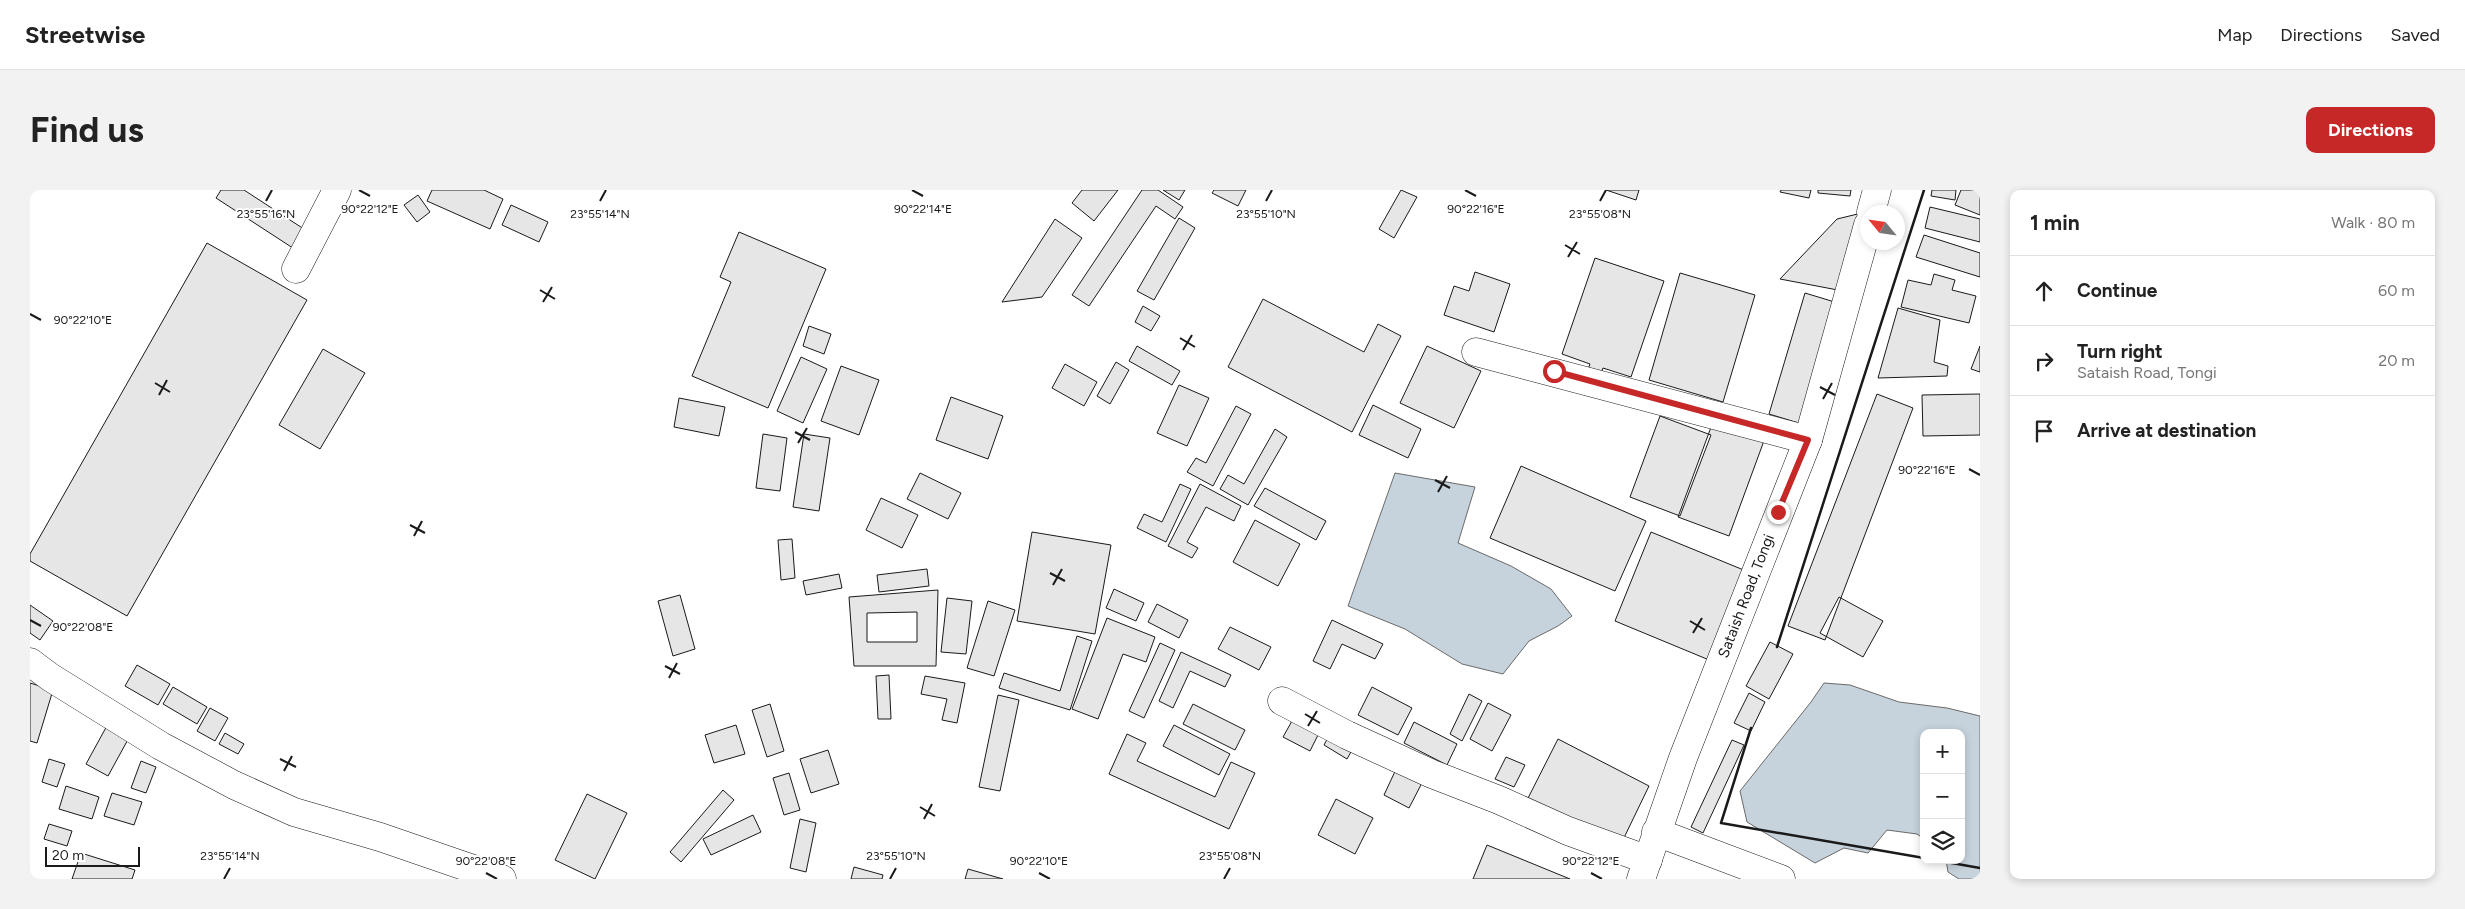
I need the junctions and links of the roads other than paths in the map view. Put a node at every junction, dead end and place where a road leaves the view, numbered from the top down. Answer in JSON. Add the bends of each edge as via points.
{"nodes":[{"id":1,"x":337,"y":190,"type":"edge"},
{"id":2,"x":1876,"y":190,"type":"edge"},
{"id":3,"x":1873,"y":205,"type":"edge"},
{"id":4,"x":1861,"y":250,"type":"edge"},
{"id":5,"x":296,"y":269,"type":"dead end"},
{"id":6,"x":1476,"y":352,"type":"dead end"},
{"id":7,"x":1808,"y":440,"type":"junction"},
{"id":8,"x":30,"y":662,"type":"edge"},
{"id":9,"x":1282,"y":701,"type":"dead end"},
{"id":10,"x":1656,"y":832,"type":"junction"},
{"id":11,"x":1645,"y":869,"type":"edge"},
{"id":12,"x":502,"y":879,"type":"edge"},
{"id":13,"x":1781,"y":879,"type":"edge"}],
"edges":[{"from":1,"to":5,"type":"street"},
{"from":2,"to":3,"type":"street"},
{"from":4,"to":7,"type":"street","name":"Sataish Road, Tongi"},
{"from":6,"to":7,"type":"street"},
{"from":7,"to":10,"type":"street","name":"Sataish Road, Tongi"},
{"from":8,"to":12,"type":"street","via":[[162,746],[234,785],[294,812],[380,837]]},
{"from":9,"to":11,"type":"street","via":[[1347,735],[1568,831]]},
{"from":10,"to":11,"type":"street","name":"Sataish Road, Tongi"},
{"from":10,"to":13,"type":"street"}]}
